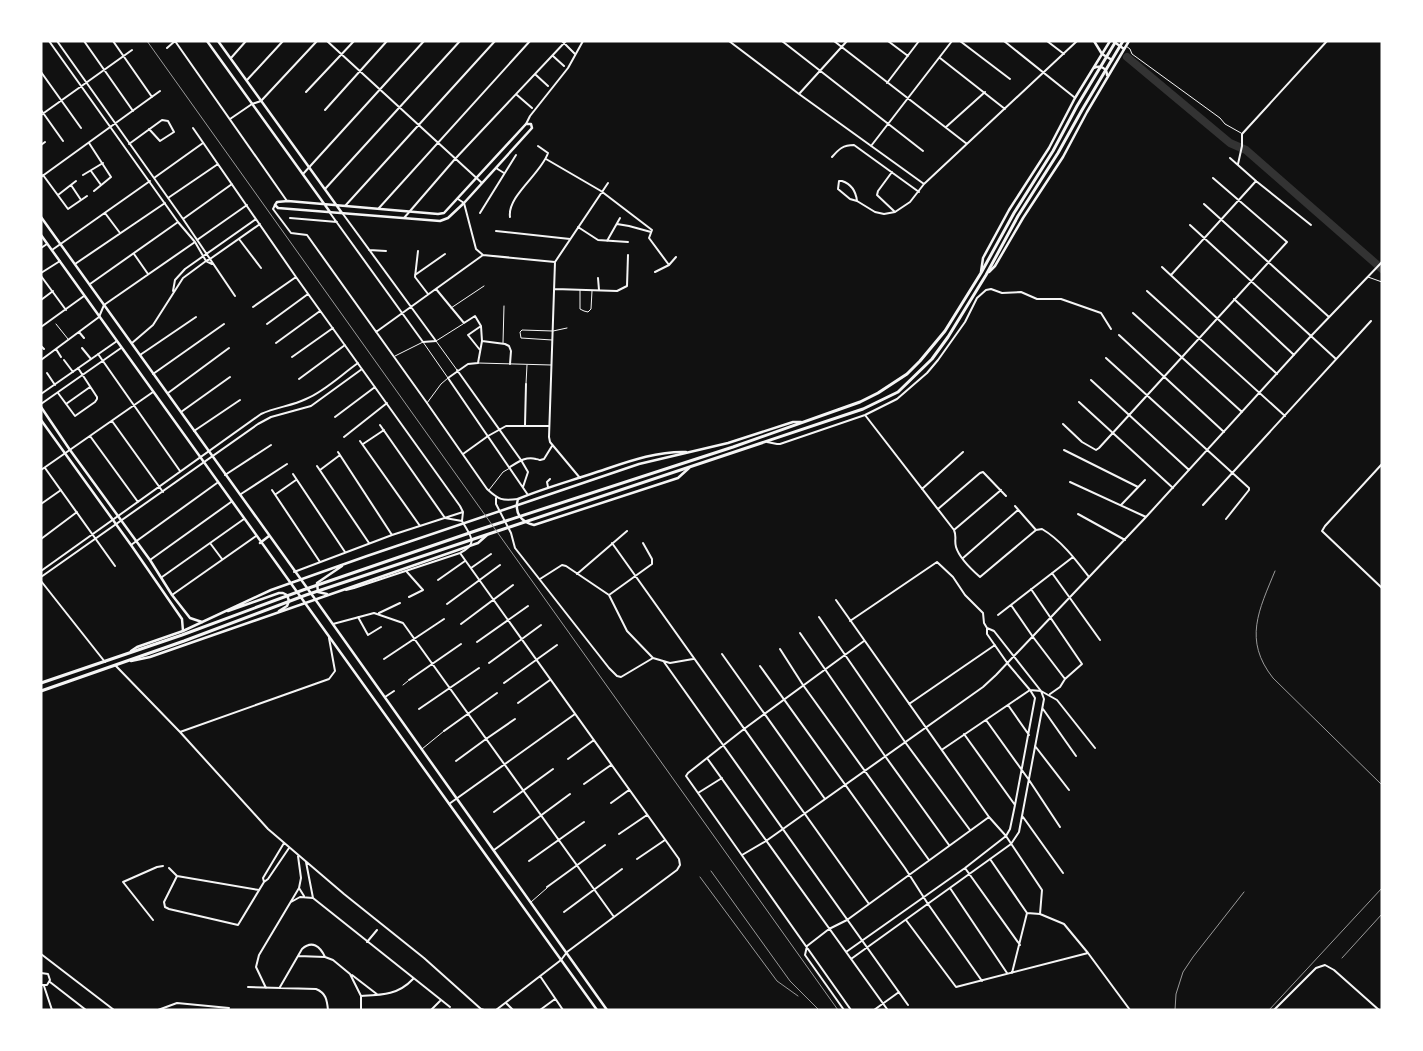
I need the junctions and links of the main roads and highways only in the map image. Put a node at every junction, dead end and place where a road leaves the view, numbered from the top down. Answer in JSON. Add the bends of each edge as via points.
{"nodes":[{"id":1,"x":1113,"y":41,"type":"edge"},
{"id":2,"x":1123,"y":41,"type":"edge"},
{"id":3,"x":41,"y":683,"type":"edge"},
{"id":4,"x":41,"y":691,"type":"edge"}],
"edges":[{"from":1,"to":3,"type":"highway","via":[[1053,151],[945,331],[907,374],[878,393],[733,447],[321,583]]},
{"from":2,"to":4,"type":"highway","via":[[962,315],[932,359],[898,392],[863,409],[306,595]]}]}
